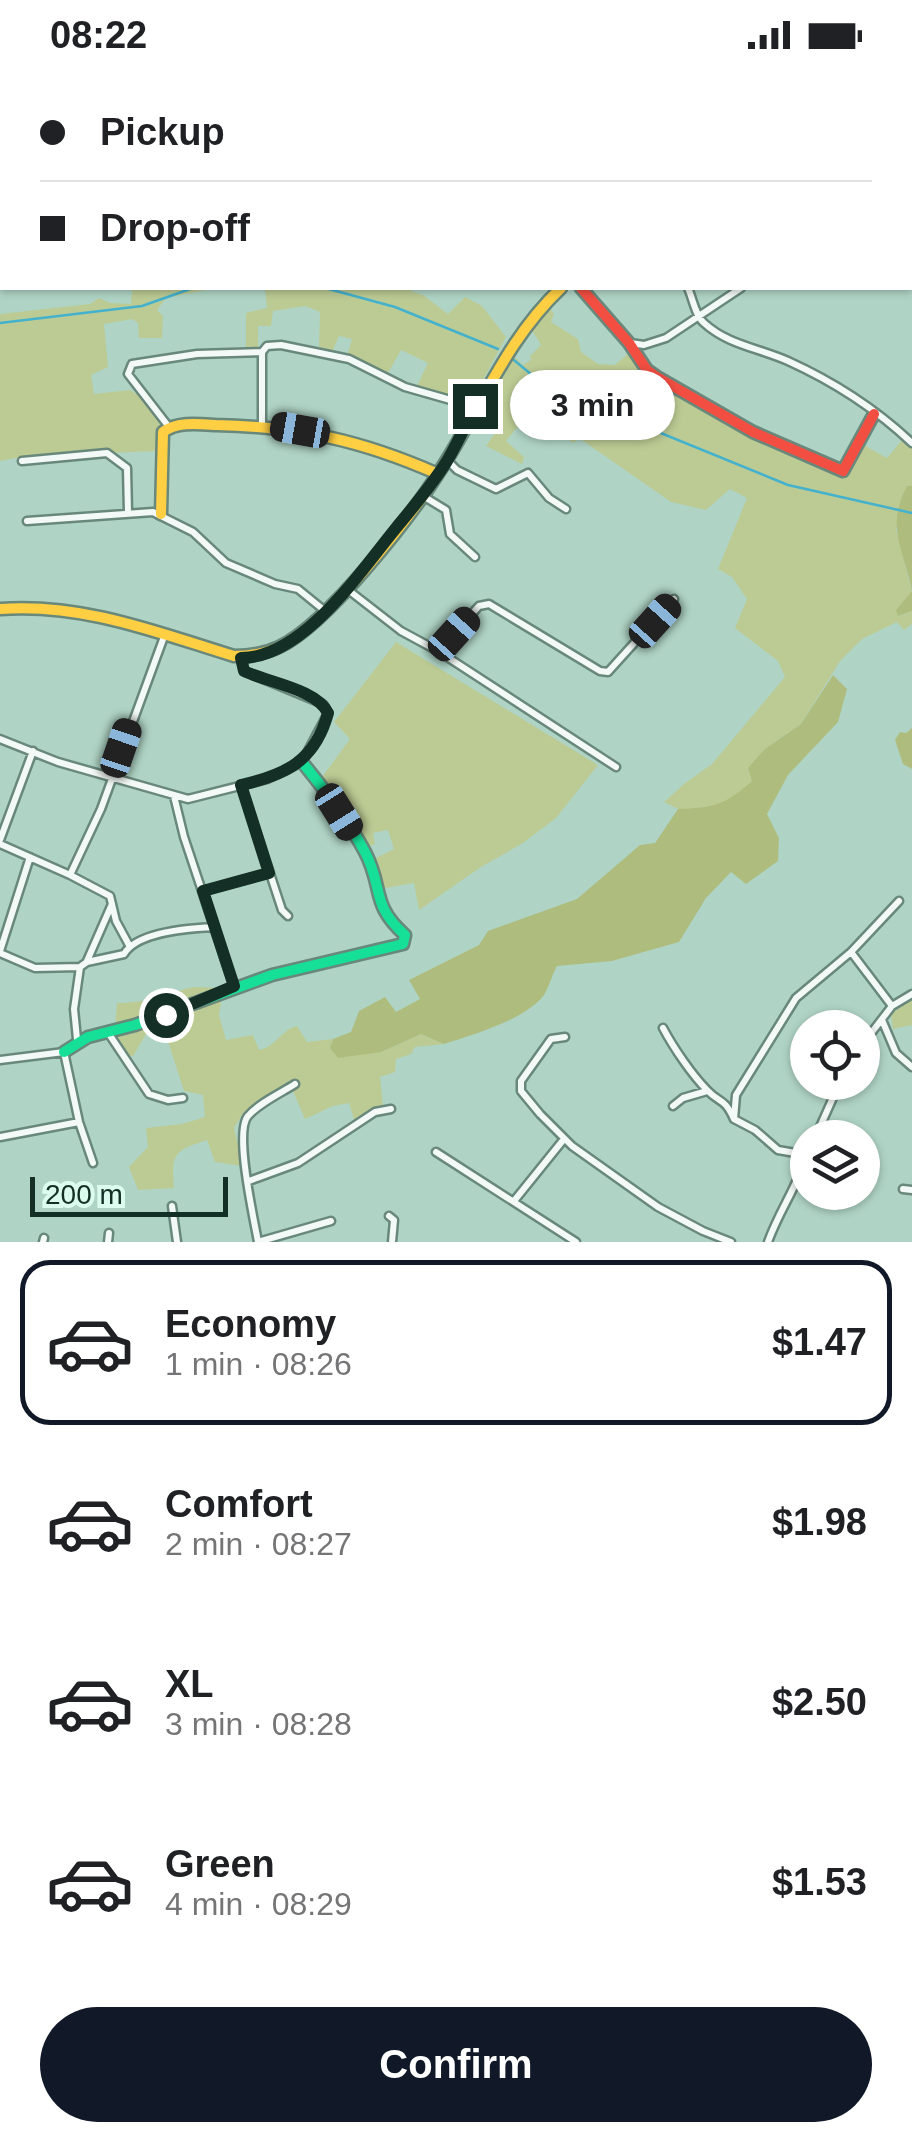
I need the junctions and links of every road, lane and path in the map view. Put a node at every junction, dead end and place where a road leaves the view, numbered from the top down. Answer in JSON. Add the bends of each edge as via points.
{"nodes":[{"id":1,"x":559,"y":290,"type":"edge"},
{"id":2,"x":584,"y":290,"type":"edge"},
{"id":3,"x":689,"y":290,"type":"edge"},
{"id":4,"x":738,"y":290,"type":"edge"},
{"id":5,"x":697,"y":314,"type":"junction"},
{"id":6,"x":629,"y":343,"type":"junction"},
{"id":7,"x":262,"y":352,"type":"junction"},
{"id":8,"x":475,"y":406,"type":"junction"},
{"id":9,"x":874,"y":414,"type":"junction"},
{"id":10,"x":262,"y":425,"type":"junction"},
{"id":11,"x":169,"y":427,"type":"junction"},
{"id":12,"x":912,"y":443,"type":"edge"},
{"id":13,"x":22,"y":460,"type":"dead end"},
{"id":14,"x":447,"y":460,"type":"junction"},
{"id":15,"x":438,"y":474,"type":"junction"},
{"id":16,"x":423,"y":496,"type":"junction"},
{"id":17,"x":566,"y":509,"type":"dead end"},
{"id":18,"x":128,"y":512,"type":"junction"},
{"id":19,"x":161,"y":514,"type":"junction"},
{"id":20,"x":28,"y":521,"type":"dead end"},
{"id":21,"x":475,"y":556,"type":"dead end"},
{"id":22,"x":347,"y":590,"type":"junction"},
{"id":23,"x":674,"y":600,"type":"dead end"},
{"id":24,"x":0,"y":608,"type":"edge"},
{"id":25,"x":325,"y":612,"type":"junction"},
{"id":26,"x":165,"y":634,"type":"junction"},
{"id":27,"x":438,"y":651,"type":"junction"},
{"id":28,"x":241,"y":658,"type":"junction"},
{"id":29,"x":0,"y":739,"type":"edge"},
{"id":30,"x":34,"y":751,"type":"junction"},
{"id":31,"x":302,"y":762,"type":"junction"},
{"id":32,"x":616,"y":768,"type":"dead end"},
{"id":33,"x":111,"y":777,"type":"junction"},
{"id":34,"x":241,"y":785,"type":"junction"},
{"id":35,"x":174,"y":794,"type":"junction"},
{"id":36,"x":0,"y":842,"type":"edge"},
{"id":37,"x":30,"y":856,"type":"junction"},
{"id":38,"x":269,"y":873,"type":"junction"},
{"id":39,"x":70,"y":875,"type":"junction"},
{"id":40,"x":203,"y":891,"type":"junction"},
{"id":41,"x":899,"y":901,"type":"dead end"},
{"id":42,"x":112,"y":904,"type":"junction"},
{"id":43,"x":288,"y":916,"type":"dead end"},
{"id":44,"x":215,"y":926,"type":"junction"},
{"id":45,"x":128,"y":945,"type":"junction"},
{"id":46,"x":0,"y":952,"type":"edge"},
{"id":47,"x":851,"y":952,"type":"junction"},
{"id":48,"x":84,"y":965,"type":"junction"},
{"id":49,"x":234,"y":986,"type":"junction"},
{"id":50,"x":912,"y":994,"type":"edge"},
{"id":51,"x":892,"y":1006,"type":"junction"},
{"id":52,"x":882,"y":1020,"type":"junction"},
{"id":53,"x":880,"y":1022,"type":"edge"},
{"id":54,"x":664,"y":1028,"type":"dead end"},
{"id":55,"x":109,"y":1034,"type":"junction"},
{"id":56,"x":565,"y":1037,"type":"dead end"},
{"id":57,"x":78,"y":1039,"type":"junction"},
{"id":58,"x":64,"y":1052,"type":"junction"},
{"id":59,"x":0,"y":1060,"type":"edge"},
{"id":60,"x":912,"y":1067,"type":"edge"},
{"id":61,"x":295,"y":1084,"type":"dead end"},
{"id":62,"x":707,"y":1090,"type":"junction"},
{"id":63,"x":183,"y":1098,"type":"dead end"},
{"id":64,"x":674,"y":1106,"type":"dead end"},
{"id":65,"x":391,"y":1109,"type":"dead end"},
{"id":66,"x":734,"y":1120,"type":"junction"},
{"id":67,"x":79,"y":1122,"type":"junction"},
{"id":68,"x":0,"y":1137,"type":"edge"},
{"id":69,"x":564,"y":1139,"type":"junction"},
{"id":70,"x":436,"y":1152,"type":"dead end"},
{"id":71,"x":790,"y":1152,"type":"edge"},
{"id":72,"x":93,"y":1162,"type":"dead end"},
{"id":73,"x":248,"y":1181,"type":"junction"},
{"id":74,"x":790,"y":1196,"type":"edge"},
{"id":75,"x":514,"y":1201,"type":"junction"},
{"id":76,"x":172,"y":1206,"type":"dead end"},
{"id":77,"x":389,"y":1216,"type":"dead end"},
{"id":78,"x":331,"y":1221,"type":"dead end"},
{"id":79,"x":177,"y":1242,"type":"edge"},
{"id":80,"x":258,"y":1242,"type":"edge"},
{"id":81,"x":392,"y":1242,"type":"edge"},
{"id":82,"x":576,"y":1242,"type":"edge"},
{"id":83,"x":731,"y":1242,"type":"edge"},
{"id":84,"x":768,"y":1242,"type":"edge"}],
"edges":[{"from":1,"to":8,"type":"street","via":[[528,318]]},
{"from":2,"to":6,"type":"street"},
{"from":3,"to":5,"type":"street"},
{"from":4,"to":5,"type":"street"},
{"from":5,"to":6,"type":"street","via":[[654,342]]},
{"from":5,"to":9,"type":"street","via":[[730,342],[801,367]]},
{"from":6,"to":9,"type":"street","via":[[657,378],[833,469],[843,471]]},
{"from":7,"to":8,"type":"street","via":[[281,346],[337,356],[405,386]]},
{"from":7,"to":10,"type":"street"},
{"from":7,"to":11,"type":"street","via":[[132,364],[128,374]]},
{"from":8,"to":14,"type":"street"},
{"from":9,"to":12,"type":"street"},
{"from":10,"to":11,"type":"street"},
{"from":10,"to":15,"type":"street","via":[[361,444]]},
{"from":11,"to":19,"type":"street","via":[[162,438]]},
{"from":13,"to":18,"type":"street","via":[[106,453],[127,468]]},
{"from":14,"to":15,"type":"street"},
{"from":14,"to":17,"type":"street","via":[[496,489],[528,473]]},
{"from":15,"to":16,"type":"street"},
{"from":16,"to":21,"type":"street","via":[[446,510],[450,534]]},
{"from":16,"to":22,"type":"street"},
{"from":18,"to":19,"type":"street"},
{"from":18,"to":20,"type":"street"},
{"from":19,"to":25,"type":"street","via":[[226,563],[298,589]]},
{"from":22,"to":25,"type":"street"},
{"from":22,"to":27,"type":"street"},
{"from":23,"to":27,"type":"street","via":[[608,672],[488,604]]},
{"from":24,"to":26,"type":"street","via":[[81,610]]},
{"from":25,"to":28,"type":"street","via":[[270,653]]},
{"from":26,"to":28,"type":"street"},
{"from":26,"to":33,"type":"street"},
{"from":27,"to":32,"type":"street"},
{"from":28,"to":31,"type":"street","via":[[244,671],[327,708]]},
{"from":29,"to":30,"type":"street"},
{"from":30,"to":33,"type":"street"},
{"from":30,"to":36,"type":"street"},
{"from":31,"to":34,"type":"street"},
{"from":31,"to":49,"type":"street","via":[[368,856],[385,917],[405,940]]},
{"from":33,"to":35,"type":"street"},
{"from":33,"to":39,"type":"street"},
{"from":34,"to":35,"type":"street","via":[[200,797]]},
{"from":34,"to":38,"type":"street"},
{"from":35,"to":40,"type":"street"},
{"from":36,"to":37,"type":"street"},
{"from":37,"to":39,"type":"street"},
{"from":37,"to":46,"type":"street"},
{"from":38,"to":40,"type":"street"},
{"from":38,"to":43,"type":"street"},
{"from":39,"to":42,"type":"street","via":[[110,896]]},
{"from":40,"to":44,"type":"street"},
{"from":41,"to":47,"type":"street"},
{"from":42,"to":45,"type":"street"},
{"from":42,"to":48,"type":"street"},
{"from":44,"to":45,"type":"street"},
{"from":44,"to":49,"type":"street"},
{"from":45,"to":48,"type":"street","via":[[124,954]]},
{"from":46,"to":48,"type":"street","via":[[35,968]]},
{"from":47,"to":51,"type":"street"},
{"from":47,"to":66,"type":"street","via":[[796,998],[774,1029],[736,1094]]},
{"from":48,"to":57,"type":"street","via":[[74,1009]]},
{"from":49,"to":55,"type":"street"},
{"from":50,"to":51,"type":"street"},
{"from":51,"to":52,"type":"street"},
{"from":52,"to":53,"type":"street"},
{"from":52,"to":60,"type":"street","via":[[896,1052]]},
{"from":54,"to":62,"type":"street"},
{"from":55,"to":57,"type":"street"},
{"from":55,"to":63,"type":"street","via":[[149,1094]]},
{"from":56,"to":69,"type":"street","via":[[551,1039],[521,1081],[521,1091]]},
{"from":57,"to":58,"type":"street"},
{"from":58,"to":59,"type":"street"},
{"from":58,"to":67,"type":"street"},
{"from":61,"to":73,"type":"street","via":[[247,1116]]},
{"from":62,"to":64,"type":"street"},
{"from":62,"to":66,"type":"street","via":[[726,1103]]},
{"from":65,"to":73,"type":"street","via":[[375,1112],[298,1163]]},
{"from":66,"to":71,"type":"street"},
{"from":67,"to":68,"type":"street"},
{"from":67,"to":72,"type":"street"},
{"from":69,"to":75,"type":"street"},
{"from":69,"to":83,"type":"street","via":[[658,1207]]},
{"from":70,"to":75,"type":"street"},
{"from":73,"to":80,"type":"street"},
{"from":74,"to":84,"type":"street"},
{"from":75,"to":82,"type":"street"},
{"from":76,"to":79,"type":"street"},
{"from":77,"to":81,"type":"street"},
{"from":78,"to":80,"type":"street"}]}
